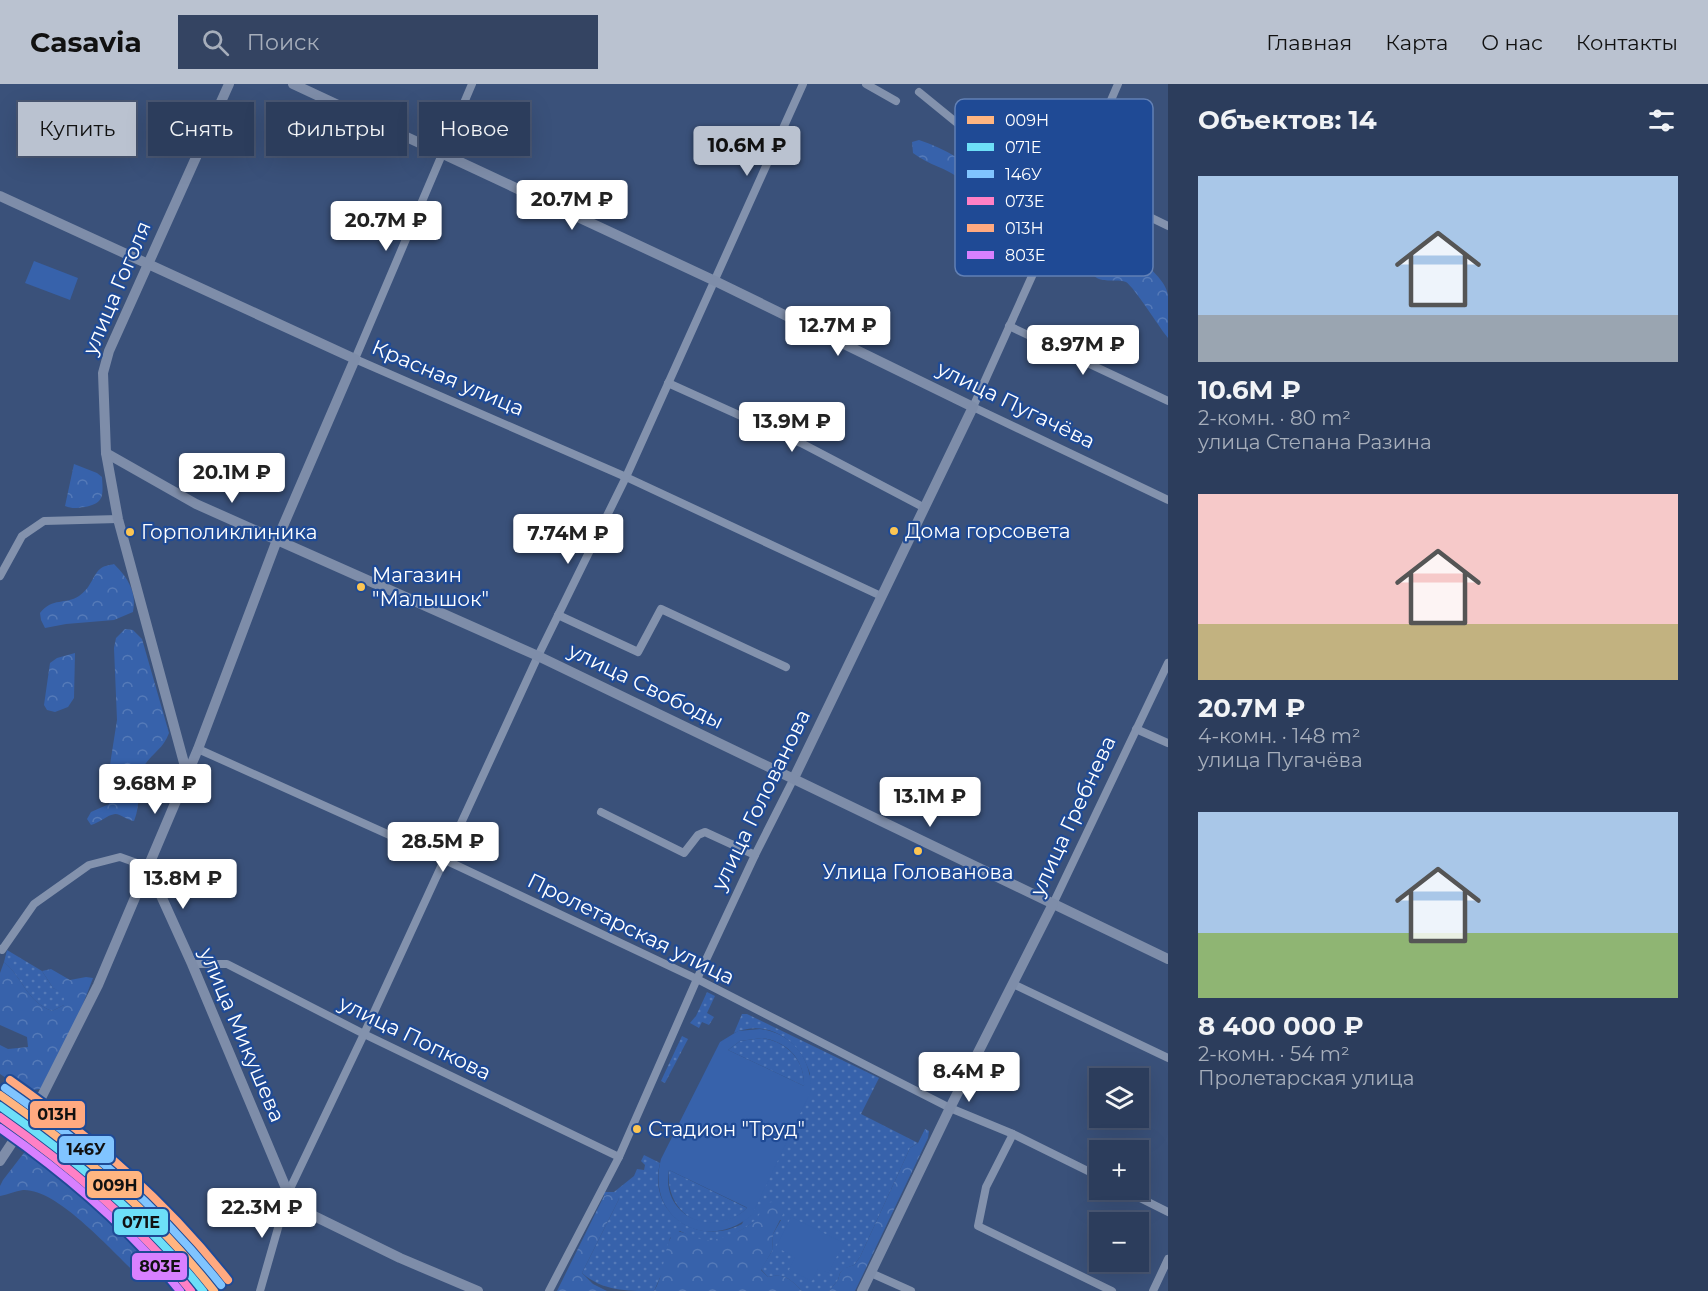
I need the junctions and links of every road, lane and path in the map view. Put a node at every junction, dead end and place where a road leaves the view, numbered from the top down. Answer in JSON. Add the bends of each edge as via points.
{"nodes":[{"id":1,"x":229,"y":84,"type":"edge"},
{"id":2,"x":293,"y":84,"type":"edge"},
{"id":3,"x":472,"y":84,"type":"edge"},
{"id":4,"x":803,"y":84,"type":"edge"},
{"id":5,"x":866,"y":84,"type":"edge"},
{"id":6,"x":1118,"y":84,"type":"edge"},
{"id":7,"x":919,"y":92,"type":"dead end"},
{"id":8,"x":1112,"y":99,"type":"edge"},
{"id":9,"x":896,"y":101,"type":"dead end"},
{"id":10,"x":464,"y":102,"type":"edge"},
{"id":11,"x":955,"y":121,"type":"edge"},
{"id":12,"x":419,"y":144,"type":"edge"},
{"id":13,"x":441,"y":156,"type":"edge"},
{"id":14,"x":443,"y":156,"type":"edge"},
{"id":15,"x":0,"y":196,"type":"edge"},
{"id":16,"x":1153,"y":219,"type":"edge"},
{"id":17,"x":1168,"y":226,"type":"edge"},
{"id":18,"x":147,"y":264,"type":"junction"},
{"id":19,"x":1032,"y":276,"type":"edge"},
{"id":20,"x":715,"y":281,"type":"junction"},
{"id":21,"x":1009,"y":326,"type":"junction"},
{"id":22,"x":355,"y":359,"type":"junction"},
{"id":23,"x":668,"y":383,"type":"junction"},
{"id":24,"x":1168,"y":401,"type":"edge"},
{"id":25,"x":973,"y":407,"type":"junction"},
{"id":26,"x":106,"y":453,"type":"junction"},
{"id":27,"x":626,"y":477,"type":"junction"},
{"id":28,"x":1168,"y":500,"type":"edge"},
{"id":29,"x":923,"y":507,"type":"junction"},
{"id":30,"x":118,"y":519,"type":"junction"},
{"id":31,"x":277,"y":540,"type":"junction"},
{"id":32,"x":0,"y":576,"type":"edge"},
{"id":33,"x":881,"y":596,"type":"junction"},
{"id":34,"x":558,"y":615,"type":"junction"},
{"id":35,"x":538,"y":656,"type":"junction"},
{"id":36,"x":1168,"y":663,"type":"edge"},
{"id":37,"x":786,"y":667,"type":"dead end"},
{"id":38,"x":1136,"y":729,"type":"junction"},
{"id":39,"x":1168,"y":743,"type":"edge"},
{"id":40,"x":198,"y":750,"type":"junction"},
{"id":41,"x":188,"y":774,"type":"junction"},
{"id":42,"x":794,"y":778,"type":"junction"},
{"id":43,"x":601,"y":812,"type":"dead end"},
{"id":44,"x":755,"y":855,"type":"junction"},
{"id":45,"x":443,"y":859,"type":"junction"},
{"id":46,"x":148,"y":867,"type":"junction"},
{"id":47,"x":1053,"y":904,"type":"junction"},
{"id":48,"x":0,"y":949,"type":"edge"},
{"id":49,"x":1168,"y":959,"type":"edge"},
{"id":50,"x":192,"y":964,"type":"junction"},
{"id":51,"x":697,"y":979,"type":"junction"},
{"id":52,"x":1013,"y":984,"type":"junction"},
{"id":53,"x":364,"y":1034,"type":"junction"},
{"id":54,"x":1168,"y":1058,"type":"edge"},
{"id":55,"x":950,"y":1108,"type":"junction"},
{"id":56,"x":1013,"y":1134,"type":"junction"},
{"id":57,"x":619,"y":1157,"type":"junction"},
{"id":58,"x":0,"y":1161,"type":"edge"},
{"id":59,"x":1089,"y":1172,"type":"edge"},
{"id":60,"x":288,"y":1193,"type":"junction"},
{"id":61,"x":1144,"y":1200,"type":"edge"},
{"id":62,"x":1168,"y":1212,"type":"edge"},
{"id":63,"x":1168,"y":1259,"type":"edge"},
{"id":64,"x":871,"y":1273,"type":"junction"},
{"id":65,"x":260,"y":1291,"type":"edge"},
{"id":66,"x":478,"y":1291,"type":"edge"},
{"id":67,"x":549,"y":1291,"type":"edge"},
{"id":68,"x":862,"y":1291,"type":"edge"},
{"id":69,"x":911,"y":1291,"type":"edge"},
{"id":70,"x":1112,"y":1291,"type":"edge"},
{"id":71,"x":1153,"y":1291,"type":"edge"}],
"edges":[{"from":1,"to":18,"type":"street","name":"улица Гоголя"},
{"from":2,"to":12,"type":"street","name":"улица Пугачёва"},
{"from":3,"to":10,"type":"street"},
{"from":4,"to":20,"type":"street"},
{"from":5,"to":9,"type":"street"},
{"from":6,"to":8,"type":"street"},
{"from":7,"to":11,"type":"street"},
{"from":13,"to":22,"type":"street"},
{"from":14,"to":20,"type":"street","name":"улица Пугачёва"},
{"from":15,"to":18,"type":"street","name":"Красная улица"},
{"from":16,"to":17,"type":"street"},
{"from":18,"to":22,"type":"street","name":"Красная улица"},
{"from":18,"to":26,"type":"street","name":"улица Гоголя","via":[[103,373]]},
{"from":19,"to":21,"type":"street","name":"улица Голованова"},
{"from":20,"to":23,"type":"street"},
{"from":20,"to":25,"type":"street","name":"улица Пугачёва"},
{"from":21,"to":24,"type":"street"},
{"from":21,"to":25,"type":"street","name":"улица Голованова"},
{"from":22,"to":27,"type":"street","name":"Красная улица"},
{"from":22,"to":31,"type":"street"},
{"from":23,"to":27,"type":"street"},
{"from":23,"to":29,"type":"street","via":[[801,443]]},
{"from":25,"to":28,"type":"street","name":"улица Пугачёва"},
{"from":25,"to":29,"type":"street","name":"улица Голованова"},
{"from":26,"to":30,"type":"street","name":"улица Гоголя"},
{"from":26,"to":31,"type":"street","name":"улица Свободы","via":[[196,504]]},
{"from":27,"to":33,"type":"street","name":"Красная улица"},
{"from":27,"to":34,"type":"street"},
{"from":29,"to":33,"type":"street","name":"улица Голованова"},
{"from":30,"to":32,"type":"street","via":[[44,521],[22,536]]},
{"from":30,"to":41,"type":"street","name":"улица Гоголя"},
{"from":31,"to":35,"type":"street","name":"улица Свободы"},
{"from":31,"to":40,"type":"street"},
{"from":33,"to":42,"type":"street","name":"улица Голованова"},
{"from":34,"to":35,"type":"street"},
{"from":34,"to":37,"type":"street","via":[[638,652],[661,609]]},
{"from":35,"to":42,"type":"street","name":"улица Свободы"},
{"from":35,"to":45,"type":"street"},
{"from":36,"to":38,"type":"street","name":"улица Гребнева"},
{"from":38,"to":39,"type":"street"},
{"from":38,"to":47,"type":"street","name":"улица Гребнева"},
{"from":40,"to":41,"type":"street"},
{"from":40,"to":45,"type":"street","name":"Пролетарская улица"},
{"from":41,"to":46,"type":"street"},
{"from":42,"to":44,"type":"street","name":"улица Голованова"},
{"from":42,"to":47,"type":"street","name":"улица Свободы"},
{"from":43,"to":44,"type":"street","via":[[684,853],[705,832]]},
{"from":44,"to":51,"type":"street","name":"улица Голованова"},
{"from":45,"to":51,"type":"street","name":"Пролетарская улица"},
{"from":45,"to":53,"type":"street"},
{"from":46,"to":48,"type":"street","via":[[120,857],[89,865],[34,904]]},
{"from":46,"to":50,"type":"street","name":"улица Микушева"},
{"from":46,"to":58,"type":"street","via":[[98,985],[39,1102]]},
{"from":47,"to":49,"type":"street","name":"улица Свободы"},
{"from":47,"to":52,"type":"street","name":"улица Гребнева"},
{"from":50,"to":53,"type":"street","name":"улица Попкова","via":[[227,964]]},
{"from":50,"to":60,"type":"street","name":"улица Микушева"},
{"from":51,"to":55,"type":"street","name":"Пролетарская улица"},
{"from":51,"to":57,"type":"street","name":"улица Голованова"},
{"from":52,"to":54,"type":"street"},
{"from":52,"to":55,"type":"street","name":"улица Гребнева"},
{"from":53,"to":57,"type":"street","name":"улица Попкова"},
{"from":53,"to":60,"type":"street"},
{"from":55,"to":56,"type":"street","name":"Пролетарская улица"},
{"from":55,"to":64,"type":"street","name":"улица Гребнева"},
{"from":56,"to":59,"type":"street","name":"Пролетарская улица"},
{"from":56,"to":70,"type":"street","via":[[986,1187],[978,1226]]},
{"from":57,"to":67,"type":"street","name":"улица Голованова"},
{"from":60,"to":65,"type":"street"},
{"from":60,"to":66,"type":"street","name":"улица Микушева","via":[[310,1214]]},
{"from":61,"to":62,"type":"street"},
{"from":63,"to":71,"type":"street"},
{"from":64,"to":68,"type":"street","name":"улица Гребнева"},
{"from":64,"to":69,"type":"street"}]}
